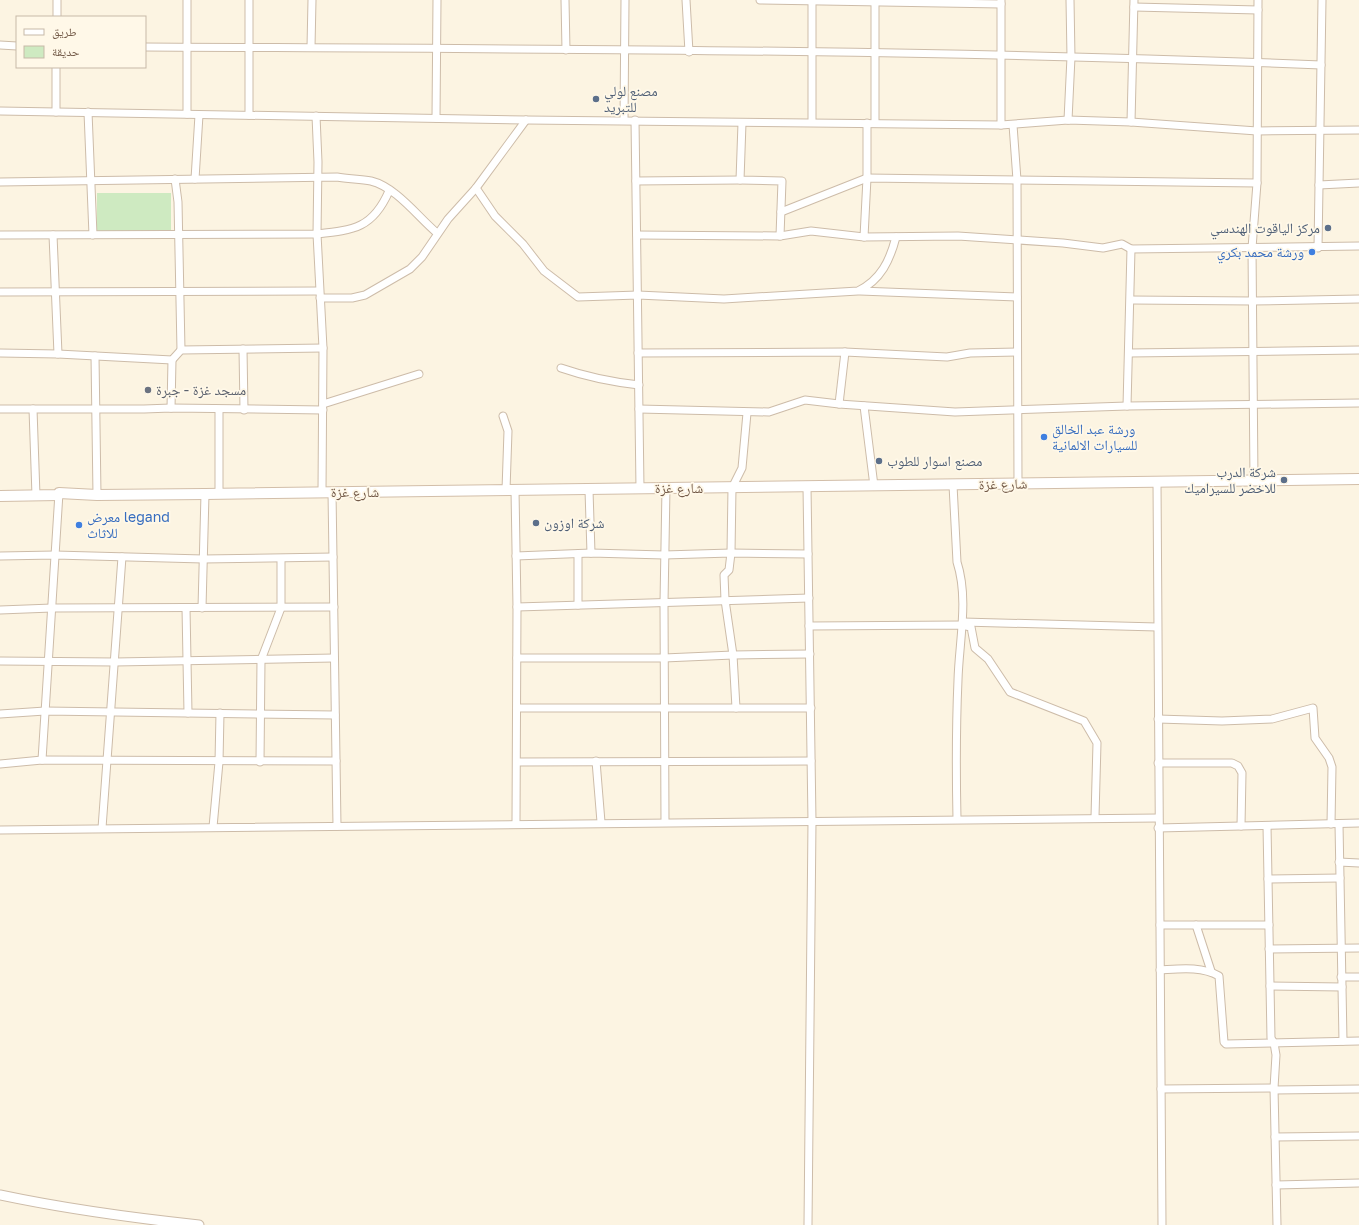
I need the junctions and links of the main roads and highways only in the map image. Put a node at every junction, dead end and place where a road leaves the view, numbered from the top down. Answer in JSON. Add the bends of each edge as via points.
{"nodes":[{"id":1,"x":1359,"y":479,"type":"edge"},
{"id":2,"x":0,"y":496,"type":"edge"}],
"edges":[{"from":1,"to":2,"type":"main road","name":"شارع غزة","via":[[219,494],[59,493]]}]}
